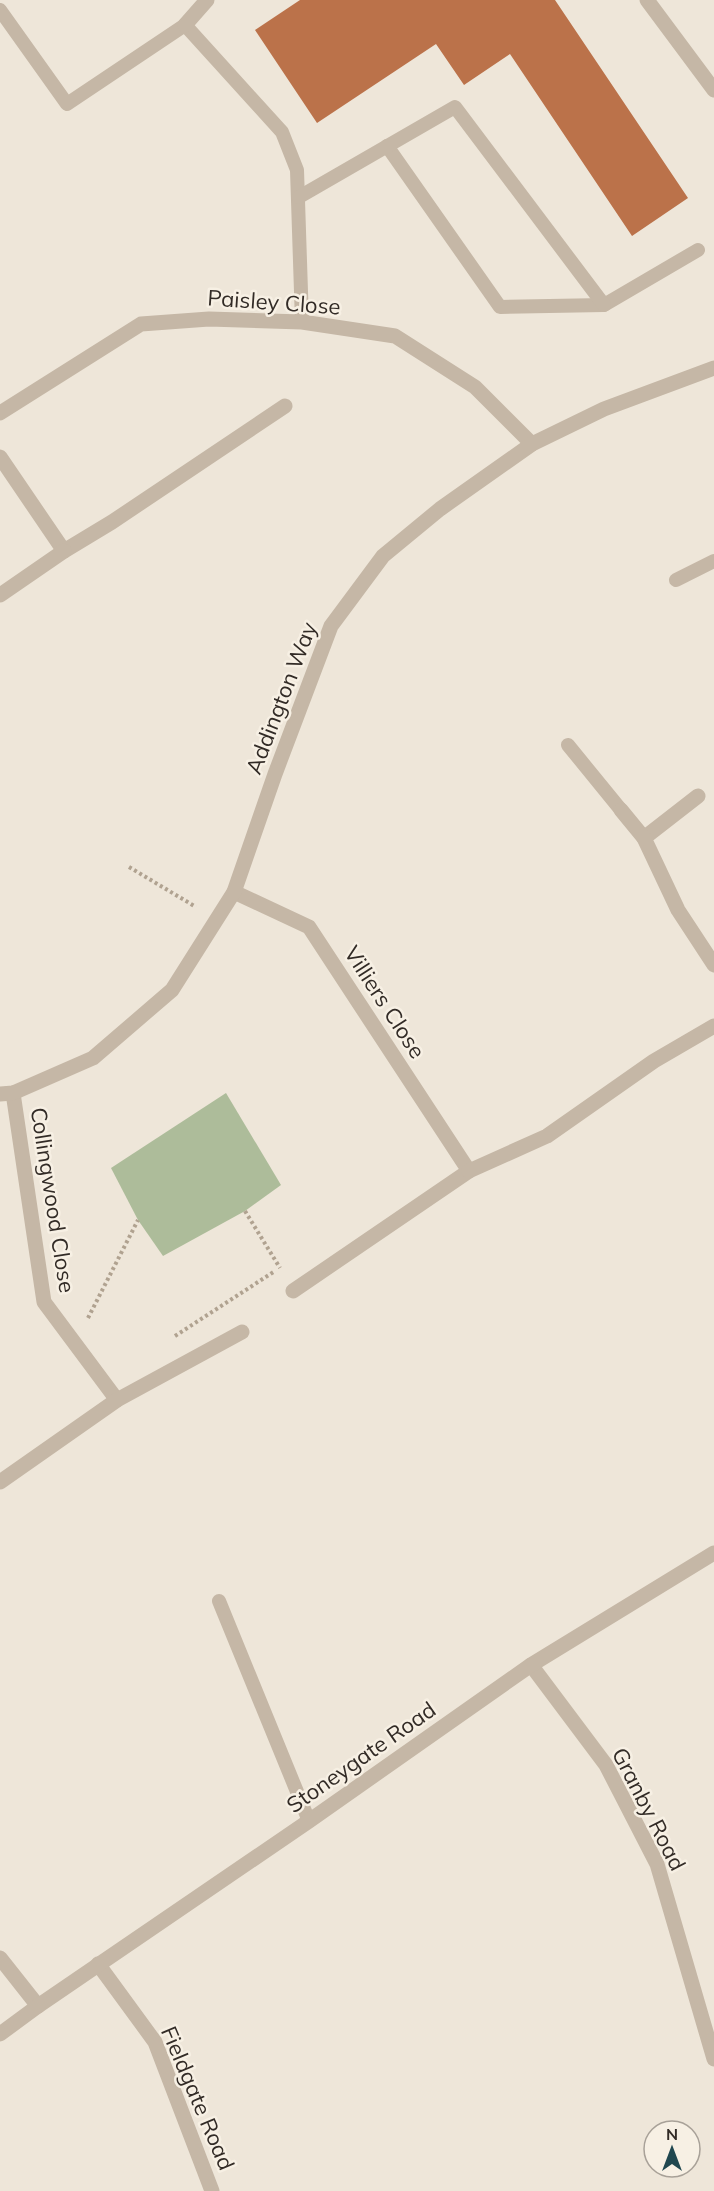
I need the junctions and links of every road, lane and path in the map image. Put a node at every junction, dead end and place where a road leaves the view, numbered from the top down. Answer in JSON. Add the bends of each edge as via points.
{"nodes":[{"id":1,"x":207,"y":0,"type":"edge"},
{"id":2,"x":648,"y":0,"type":"edge"},
{"id":3,"x":0,"y":10,"type":"edge"},
{"id":4,"x":185,"y":25,"type":"junction"},
{"id":5,"x":714,"y":90,"type":"edge"},
{"id":6,"x":387,"y":146,"type":"junction"},
{"id":7,"x":299,"y":197,"type":"junction"},
{"id":8,"x":698,"y":250,"type":"dead end"},
{"id":9,"x":604,"y":305,"type":"junction"},
{"id":10,"x":302,"y":322,"type":"junction"},
{"id":11,"x":714,"y":368,"type":"edge"},
{"id":12,"x":285,"y":406,"type":"dead end"},
{"id":13,"x":0,"y":413,"type":"edge"},
{"id":14,"x":532,"y":444,"type":"junction"},
{"id":15,"x":0,"y":457,"type":"edge"},
{"id":16,"x":64,"y":550,"type":"junction"},
{"id":17,"x":714,"y":561,"type":"edge"},
{"id":18,"x":676,"y":580,"type":"dead end"},
{"id":19,"x":0,"y":595,"type":"edge"},
{"id":20,"x":568,"y":745,"type":"dead end"},
{"id":21,"x":698,"y":796,"type":"dead end"},
{"id":22,"x":621,"y":810,"type":"joint"},
{"id":23,"x":644,"y":838,"type":"junction"},
{"id":24,"x":129,"y":867,"type":"dead end"},
{"id":25,"x":234,"y":892,"type":"junction"},
{"id":26,"x":217,"y":920,"type":"junction"},
{"id":27,"x":714,"y":965,"type":"edge"},
{"id":28,"x":714,"y":1026,"type":"edge"},
{"id":29,"x":7,"y":1093,"type":"edge"},
{"id":30,"x":469,"y":1171,"type":"junction"},
{"id":31,"x":245,"y":1211,"type":"dead end"},
{"id":32,"x":138,"y":1220,"type":"dead end"},
{"id":33,"x":280,"y":1268,"type":"dead end"},
{"id":34,"x":293,"y":1291,"type":"dead end"},
{"id":35,"x":242,"y":1332,"type":"dead end"},
{"id":36,"x":76,"y":1343,"type":"junction"},
{"id":37,"x":117,"y":1400,"type":"junction"},
{"id":38,"x":0,"y":1482,"type":"edge"},
{"id":39,"x":714,"y":1553,"type":"edge"},
{"id":40,"x":219,"y":1601,"type":"dead end"},
{"id":41,"x":531,"y":1665,"type":"junction"},
{"id":42,"x":309,"y":1821,"type":"junction"},
{"id":43,"x":0,"y":1958,"type":"edge"},
{"id":44,"x":98,"y":1964,"type":"junction"},
{"id":45,"x":38,"y":2006,"type":"junction"},
{"id":46,"x":0,"y":2034,"type":"edge"},
{"id":47,"x":714,"y":2059,"type":"edge"},
{"id":48,"x":212,"y":2191,"type":"edge"}],
"edges":[{"from":1,"to":4,"type":"street"},
{"from":2,"to":5,"type":"street"},
{"from":3,"to":4,"type":"lane","via":[[67,104]]},
{"from":4,"to":7,"type":"lane","via":[[282,132],[297,170]]},
{"from":6,"to":7,"type":"lane"},
{"from":6,"to":9,"type":"lane","via":[[500,306]]},
{"from":6,"to":9,"type":"lane","via":[[455,107]]},
{"from":7,"to":10,"type":"lane"},
{"from":8,"to":9,"type":"lane"},
{"from":10,"to":13,"type":"street","name":"Paisley Close","via":[[209,319],[141,324]]},
{"from":10,"to":14,"type":"street","name":"Paisley Close","via":[[395,336],[475,387]]},
{"from":11,"to":14,"type":"street","name":"Addington Way","via":[[604,409]]},
{"from":12,"to":16,"type":"street"},
{"from":14,"to":25,"type":"street","name":"Addington Way","via":[[440,509],[383,556],[331,626]]},
{"from":15,"to":16,"type":"street"},
{"from":16,"to":19,"type":"street"},
{"from":17,"to":18,"type":"lane"},
{"from":20,"to":22,"type":"lane"},
{"from":21,"to":23,"type":"street"},
{"from":22,"to":23,"type":"street"},
{"from":23,"to":27,"type":"street","via":[[678,910]]},
{"from":24,"to":26,"type":"path"},
{"from":25,"to":26,"type":"street","name":"Addington Way"},
{"from":25,"to":30,"type":"street","name":"Villiers Close","via":[[309,927]]},
{"from":26,"to":29,"type":"street","name":"Addington Way","via":[[172,990],[93,1058]]},
{"from":28,"to":30,"type":"street","via":[[654,1061],[547,1136]]},
{"from":29,"to":36,"type":"street","name":"Collingwood Close","via":[[44,1302]]},
{"from":30,"to":34,"type":"street"},
{"from":31,"to":33,"type":"path"},
{"from":32,"to":36,"type":"path"},
{"from":35,"to":37,"type":"street"},
{"from":36,"to":37,"type":"street","name":"Collingwood Close"},
{"from":37,"to":38,"type":"street"},
{"from":39,"to":41,"type":"street","name":"Stoneygate Road"},
{"from":40,"to":42,"type":"lane"},
{"from":41,"to":42,"type":"street","name":"Stoneygate Road"},
{"from":41,"to":47,"type":"street","name":"Granby Road","via":[[606,1765],[657,1864]]},
{"from":42,"to":44,"type":"street","name":"Stoneygate Road"},
{"from":43,"to":45,"type":"street"},
{"from":44,"to":45,"type":"street","name":"Stoneygate Road"},
{"from":44,"to":48,"type":"street","name":"Fieldgate Road","via":[[155,2042]]},
{"from":45,"to":46,"type":"street","name":"Stoneygate Road"}]}
